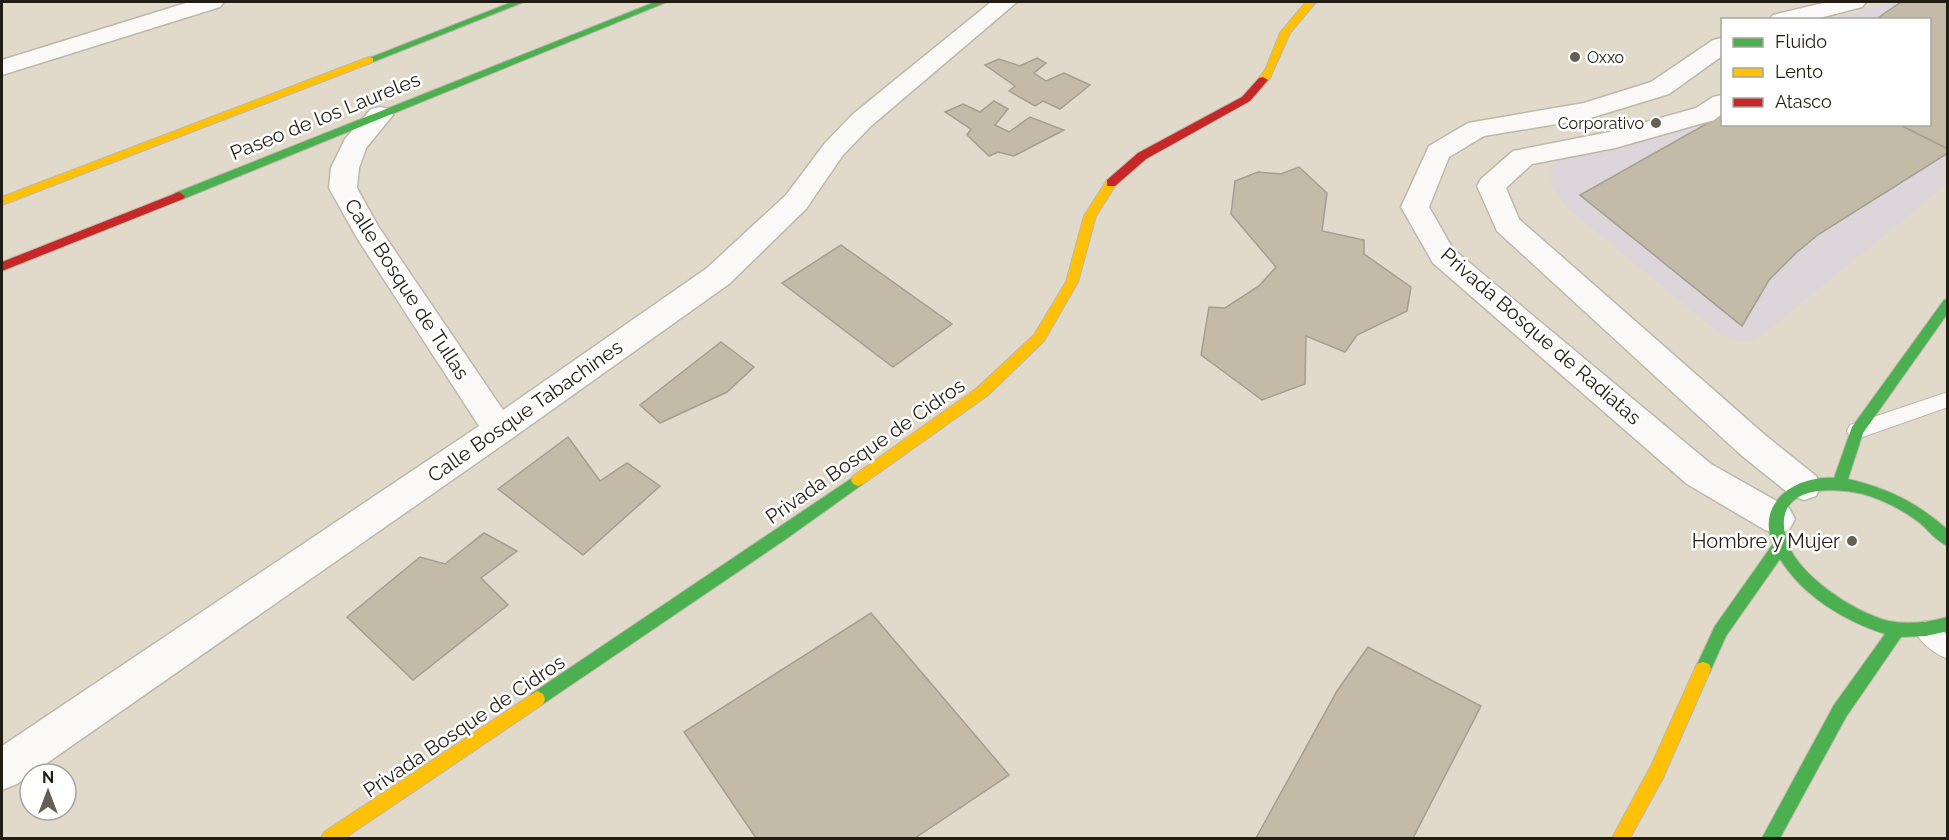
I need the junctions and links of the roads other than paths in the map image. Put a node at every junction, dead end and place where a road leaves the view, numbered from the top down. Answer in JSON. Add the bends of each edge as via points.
{"nodes":[{"id":1,"x":212,"y":2,"type":"edge"},
{"id":2,"x":519,"y":2,"type":"edge"},
{"id":3,"x":662,"y":2,"type":"edge"},
{"id":4,"x":1005,"y":2,"type":"edge"},
{"id":5,"x":1311,"y":2,"type":"edge"},
{"id":6,"x":1854,"y":2,"type":"edge"},
{"id":7,"x":1820,"y":14,"type":"edge"},
{"id":8,"x":1794,"y":18,"type":"edge"},
{"id":9,"x":1721,"y":46,"type":"edge"},
{"id":10,"x":2,"y":68,"type":"edge"},
{"id":11,"x":1721,"y":104,"type":"edge"},
{"id":12,"x":380,"y":115,"type":"junction"},
{"id":13,"x":2,"y":201,"type":"edge"},
{"id":14,"x":2,"y":267,"type":"edge"},
{"id":15,"x":1947,"y":303,"type":"edge"},
{"id":16,"x":1947,"y":399,"type":"edge"},
{"id":17,"x":499,"y":430,"type":"junction"},
{"id":18,"x":1857,"y":431,"type":"junction"},
{"id":19,"x":1840,"y":482,"type":"junction"},
{"id":20,"x":1804,"y":486,"type":"junction"},
{"id":21,"x":1779,"y":532,"type":"junction"},
{"id":22,"x":1947,"y":540,"type":"edge"},
{"id":23,"x":1947,"y":624,"type":"edge"},
{"id":24,"x":1896,"y":629,"type":"junction"},
{"id":25,"x":1926,"y":630,"type":"junction"},
{"id":26,"x":1947,"y":649,"type":"edge"},
{"id":27,"x":2,"y":770,"type":"edge"},
{"id":28,"x":330,"y":838,"type":"edge"},
{"id":29,"x":1621,"y":838,"type":"edge"},
{"id":30,"x":1771,"y":838,"type":"edge"}],
"edges":[{"from":1,"to":10,"type":"street"},
{"from":2,"to":13,"type":"street","name":"Paseo de los Laureles"},
{"from":3,"to":12,"type":"street","name":"Paseo de los Laureles"},
{"from":4,"to":17,"type":"street","name":"Calle Bosque Tabachines","via":[[862,120],[834,149],[796,202],[718,276]]},
{"from":5,"to":28,"type":"street","name":"Privada Bosque de Cidros","via":[[1293,18],[1270,72],[1246,99],[1142,156],[1110,184],[1090,216],[1072,282],[1039,338],[982,392],[782,535]]},
{"from":6,"to":7,"type":"street"},
{"from":7,"to":8,"type":"street"},
{"from":9,"to":21,"type":"street","name":"Privada Bosque de Radiatas","via":[[1660,88],[1587,111],[1477,129],[1438,152],[1415,207],[1443,256],[1699,474]]},
{"from":11,"to":20,"type":"street","via":[[1705,114],[1615,140],[1523,157],[1491,186],[1507,224]]},
{"from":12,"to":14,"type":"street","name":"Paseo de los Laureles"},
{"from":12,"to":17,"type":"street","name":"Calle Bosque de Tullas","via":[[354,145],[345,168],[343,188],[367,231]]},
{"from":15,"to":18,"type":"street"},
{"from":16,"to":18,"type":"lane"},
{"from":17,"to":27,"type":"street","name":"Calle Bosque Tabachines"},
{"from":18,"to":19,"type":"street"},
{"from":19,"to":20,"type":"street"},
{"from":19,"to":22,"type":"street","via":[[1869,488],[1899,501],[1926,519]]},
{"from":20,"to":21,"type":"street","via":[[1785,499]]},
{"from":21,"to":24,"type":"street","via":[[1798,572],[1825,598],[1859,618]]},
{"from":21,"to":29,"type":"street","via":[[1720,631],[1657,772]]},
{"from":23,"to":25,"type":"street"},
{"from":24,"to":25,"type":"street"},
{"from":24,"to":30,"type":"street","via":[[1840,711]]},
{"from":25,"to":26,"type":"lane"}]}
